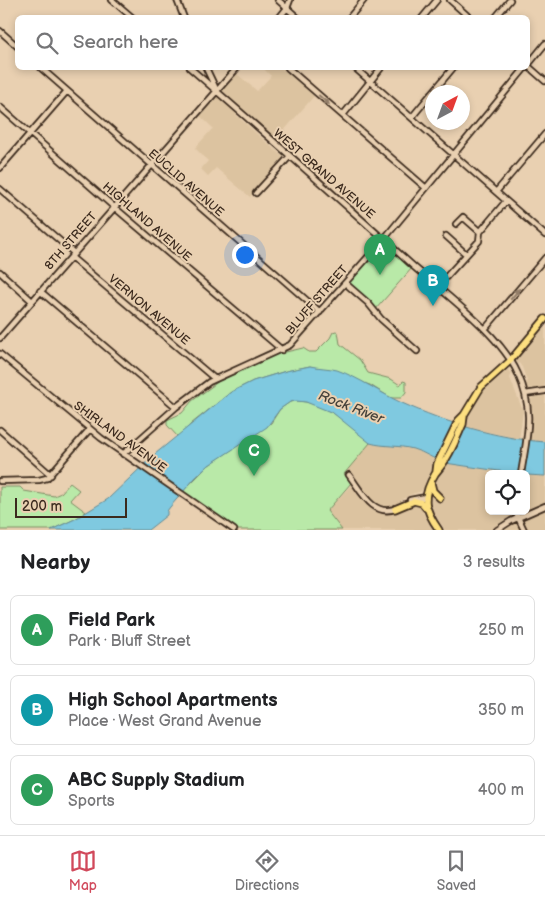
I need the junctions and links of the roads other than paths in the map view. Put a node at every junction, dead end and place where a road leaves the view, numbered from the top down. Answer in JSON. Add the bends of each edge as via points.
{"nodes":[{"id":1,"x":112,"y":0,"type":"edge"},
{"id":2,"x":177,"y":0,"type":"edge"},
{"id":3,"x":278,"y":0,"type":"edge"},
{"id":4,"x":290,"y":0,"type":"edge"},
{"id":5,"x":364,"y":0,"type":"edge"},
{"id":6,"x":437,"y":0,"type":"edge"},
{"id":7,"x":450,"y":0,"type":"edge"},
{"id":8,"x":510,"y":0,"type":"edge"},
{"id":9,"x":287,"y":8,"type":"junction"},
{"id":10,"x":129,"y":15,"type":"edge"},
{"id":11,"x":183,"y":15,"type":"edge"},
{"id":12,"x":281,"y":15,"type":"edge"},
{"id":13,"x":295,"y":15,"type":"edge"},
{"id":14,"x":352,"y":15,"type":"edge"},
{"id":15,"x":424,"y":15,"type":"edge"},
{"id":16,"x":467,"y":15,"type":"edge"},
{"id":17,"x":498,"y":15,"type":"edge"},
{"id":18,"x":0,"y":31,"type":"edge"},
{"id":19,"x":15,"y":44,"type":"edge"},
{"id":20,"x":545,"y":44,"type":"edge"},
{"id":21,"x":530,"y":62,"type":"edge"},
{"id":22,"x":530,"y":68,"type":"edge"},
{"id":23,"x":43,"y":70,"type":"edge"},
{"id":24,"x":192,"y":70,"type":"edge"},
{"id":25,"x":207,"y":70,"type":"edge"},
{"id":26,"x":235,"y":70,"type":"edge"},
{"id":27,"x":290,"y":70,"type":"edge"},
{"id":28,"x":357,"y":70,"type":"edge"},
{"id":29,"x":379,"y":70,"type":"edge"},
{"id":30,"x":451,"y":70,"type":"edge"},
{"id":31,"x":524,"y":70,"type":"edge"},
{"id":32,"x":370,"y":81,"type":"junction"},
{"id":33,"x":545,"y":81,"type":"edge"},
{"id":34,"x":439,"y":85,"type":"edge"},
{"id":35,"x":67,"y":91,"type":"junction"},
{"id":36,"x":217,"y":91,"type":"junction"},
{"id":37,"x":425,"y":102,"type":"edge"},
{"id":38,"x":0,"y":107,"type":"edge"},
{"id":39,"x":342,"y":116,"type":"junction"},
{"id":40,"x":412,"y":117,"type":"junction"},
{"id":41,"x":31,"y":134,"type":"junction"},
{"id":42,"x":545,"y":134,"type":"edge"},
{"id":43,"x":454,"y":154,"type":"junction"},
{"id":44,"x":290,"y":156,"type":"junction"},
{"id":45,"x":151,"y":165,"type":"junction"},
{"id":46,"x":0,"y":168,"type":"edge"},
{"id":47,"x":426,"y":188,"type":"junction"},
{"id":48,"x":0,"y":189,"type":"edge"},
{"id":49,"x":496,"y":192,"type":"junction"},
{"id":50,"x":256,"y":193,"type":"dead end"},
{"id":51,"x":506,"y":201,"type":"junction"},
{"id":52,"x":114,"y":207,"type":"junction"},
{"id":53,"x":456,"y":224,"type":"dead end"},
{"id":54,"x":545,"y":225,"type":"edge"},
{"id":55,"x":540,"y":231,"type":"junction"},
{"id":56,"x":480,"y":232,"type":"junction"},
{"id":57,"x":545,"y":235,"type":"edge"},
{"id":58,"x":446,"y":236,"type":"dead end"},
{"id":59,"x":384,"y":239,"type":"junction"},
{"id":60,"x":466,"y":254,"type":"junction"},
{"id":61,"x":72,"y":255,"type":"junction"},
{"id":62,"x":545,"y":258,"type":"edge"},
{"id":63,"x":0,"y":272,"type":"edge"},
{"id":64,"x":344,"y":283,"type":"junction"},
{"id":65,"x":437,"y":287,"type":"junction"},
{"id":66,"x":40,"y":292,"type":"junction"},
{"id":67,"x":32,"y":300,"type":"junction"},
{"id":68,"x":320,"y":312,"type":"junction"},
{"id":69,"x":545,"y":319,"type":"edge"},
{"id":70,"x":485,"y":329,"type":"junction"},
{"id":71,"x":0,"y":338,"type":"edge"},
{"id":72,"x":282,"y":350,"type":"junction"},
{"id":73,"x":417,"y":351,"type":"dead end"},
{"id":74,"x":0,"y":354,"type":"edge"},
{"id":75,"x":510,"y":361,"type":"junction"},
{"id":76,"x":215,"y":378,"type":"junction"},
{"id":77,"x":545,"y":391,"type":"edge"},
{"id":78,"x":525,"y":394,"type":"junction"},
{"id":79,"x":176,"y":407,"type":"junction"},
{"id":80,"x":0,"y":430,"type":"edge"},
{"id":81,"x":89,"y":430,"type":"junction"},
{"id":82,"x":123,"y":454,"type":"junction"},
{"id":83,"x":522,"y":470,"type":"edge"},
{"id":84,"x":51,"y":475,"type":"junction"},
{"id":85,"x":349,"y":475,"type":"dead end"},
{"id":86,"x":0,"y":481,"type":"edge"},
{"id":87,"x":431,"y":481,"type":"junction"},
{"id":88,"x":426,"y":497,"type":"junction"},
{"id":89,"x":440,"y":498,"type":"dead end"},
{"id":90,"x":545,"y":506,"type":"edge"},
{"id":91,"x":394,"y":509,"type":"junction"},
{"id":92,"x":426,"y":509,"type":"junction"},
{"id":93,"x":517,"y":515,"type":"edge"},
{"id":94,"x":518,"y":518,"type":"junction"},
{"id":95,"x":234,"y":530,"type":"edge"},
{"id":96,"x":440,"y":530,"type":"edge"},
{"id":97,"x":497,"y":530,"type":"edge"},
{"id":98,"x":524,"y":530,"type":"edge"}],
"edges":[{"from":1,"to":10,"type":"street"},
{"from":2,"to":11,"type":"street"},
{"from":3,"to":9,"type":"street"},
{"from":4,"to":9,"type":"street"},
{"from":5,"to":14,"type":"street"},
{"from":6,"to":15,"type":"street"},
{"from":7,"to":16,"type":"street"},
{"from":8,"to":17,"type":"street"},
{"from":9,"to":12,"type":"street"},
{"from":9,"to":13,"type":"street"},
{"from":18,"to":19,"type":"street"},
{"from":20,"to":21,"type":"street","name":"BLUFF STREET"},
{"from":22,"to":33,"type":"street"},
{"from":23,"to":35,"type":"street","name":"EUCLID AVENUE"},
{"from":24,"to":36,"type":"street","name":"WEST GRAND AVENUE"},
{"from":25,"to":36,"type":"street"},
{"from":26,"to":36,"type":"street","name":"8TH STREET"},
{"from":27,"to":39,"type":"street","one_way":true},
{"from":28,"to":32,"type":"street"},
{"from":29,"to":32,"type":"street"},
{"from":30,"to":34,"type":"street"},
{"from":31,"to":43,"type":"street","name":"BLUFF STREET"},
{"from":32,"to":39,"type":"street"},
{"from":32,"to":40,"type":"street"},
{"from":35,"to":41,"type":"street"},
{"from":35,"to":45,"type":"street","name":"EUCLID AVENUE"},
{"from":36,"to":44,"type":"street","name":"WEST GRAND AVENUE"},
{"from":36,"to":45,"type":"street","name":"8TH STREET"},
{"from":37,"to":40,"type":"street"},
{"from":38,"to":41,"type":"street","name":"HIGHLAND AVENUE"},
{"from":39,"to":47,"type":"street"},
{"from":40,"to":43,"type":"street"},
{"from":41,"to":46,"type":"street"},
{"from":41,"to":52,"type":"street","name":"HIGHLAND AVENUE"},
{"from":42,"to":49,"type":"street"},
{"from":43,"to":47,"type":"street","name":"BLUFF STREET"},
{"from":43,"to":49,"type":"street"},
{"from":44,"to":50,"type":"street"},
{"from":44,"to":59,"type":"street","name":"WEST GRAND AVENUE"},
{"from":45,"to":52,"type":"street","name":"8TH STREET"},
{"from":45,"to":68,"type":"street","name":"EUCLID AVENUE"},
{"from":47,"to":59,"type":"street","name":"BLUFF STREET"},
{"from":48,"to":61,"type":"street","name":"VERNON AVENUE"},
{"from":49,"to":51,"type":"street"},
{"from":51,"to":55,"type":"street"},
{"from":51,"to":56,"type":"street"},
{"from":52,"to":61,"type":"street","name":"8TH STREET"},
{"from":52,"to":72,"type":"street","name":"HIGHLAND AVENUE"},
{"from":53,"to":56,"type":"street","via":[[463,217]]},
{"from":54,"to":55,"type":"street"},
{"from":55,"to":57,"type":"street"},
{"from":56,"to":60,"type":"street","via":[[479,241]]},
{"from":58,"to":60,"type":"street"},
{"from":59,"to":64,"type":"street","name":"BLUFF STREET"},
{"from":59,"to":65,"type":"street","name":"WEST GRAND AVENUE"},
{"from":60,"to":65,"type":"street"},
{"from":61,"to":66,"type":"street","name":"8TH STREET"},
{"from":61,"to":76,"type":"street","name":"VERNON AVENUE"},
{"from":70,"to":62,"type":"street","one_way":true},
{"from":63,"to":67,"type":"street"},
{"from":64,"to":68,"type":"street","name":"BLUFF STREET"},
{"from":64,"to":73,"type":"street"},
{"from":65,"to":70,"type":"street","name":"WEST GRAND AVENUE"},
{"from":66,"to":67,"type":"street","name":"8TH STREET"},
{"from":66,"to":79,"type":"street"},
{"from":67,"to":71,"type":"street","name":"8TH STREET"},
{"from":68,"to":72,"type":"street","name":"BLUFF STREET","via":[[290,346]]},
{"from":69,"to":75,"type":"main road"},
{"from":70,"to":75,"type":"street","name":"WEST GRAND AVENUE"},
{"from":72,"to":76,"type":"street","name":"BLUFF STREET"},
{"from":74,"to":81,"type":"street","name":"SHIRLAND AVENUE"},
{"from":75,"to":78,"type":"street","name":"WEST GRAND AVENUE"},
{"from":75,"to":87,"type":"main road","via":[[483,384]]},
{"from":76,"to":79,"type":"street","name":"BLUFF STREET"},
{"from":77,"to":78,"type":"street"},
{"from":78,"to":83,"type":"street","name":"WEST GRAND AVENUE","via":[[529,416]]},
{"from":79,"to":82,"type":"street","name":"BLUFF STREET"},
{"from":80,"to":84,"type":"street"},
{"from":81,"to":82,"type":"street","name":"SHIRLAND AVENUE"},
{"from":81,"to":84,"type":"street"},
{"from":82,"to":95,"type":"street","name":"SHIRLAND AVENUE"},
{"from":84,"to":86,"type":"street","via":[[43,480]]},
{"from":85,"to":91,"type":"street","via":[[374,506]]},
{"from":87,"to":88,"type":"main road"},
{"from":87,"to":89,"type":"main road","via":[[433,491]]},
{"from":88,"to":91,"type":"street"},
{"from":88,"to":92,"type":"main road"},
{"from":90,"to":94,"type":"street"},
{"from":91,"to":92,"type":"main road","via":[[414,501],[422,503]]},
{"from":92,"to":96,"type":"main road"},
{"from":93,"to":94,"type":"street"},
{"from":94,"to":97,"type":"street"},
{"from":94,"to":98,"type":"street"}]}
